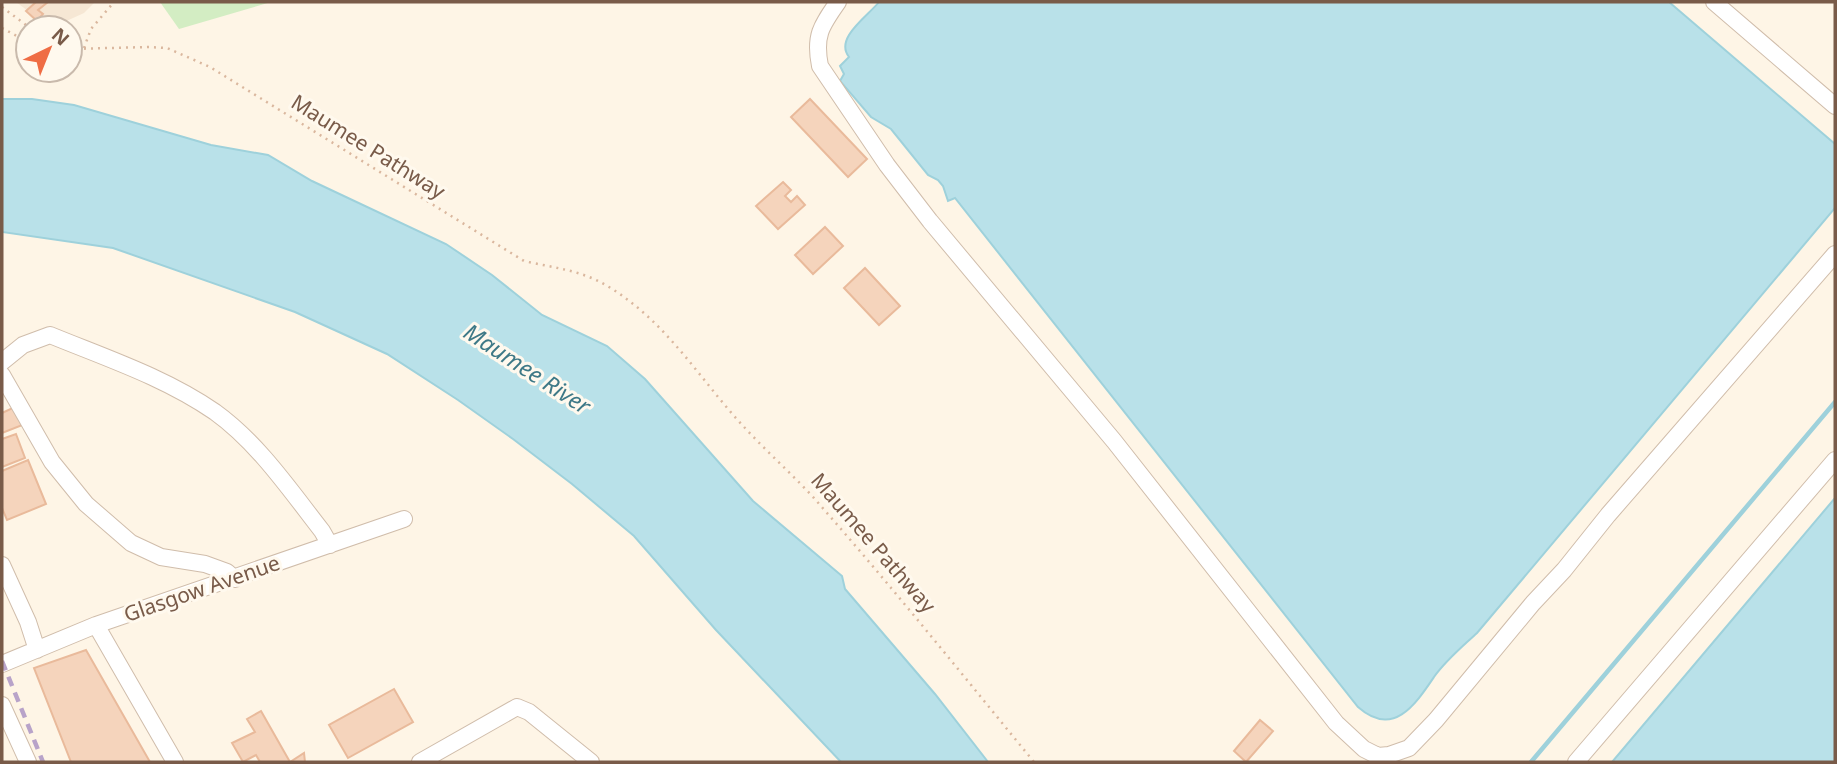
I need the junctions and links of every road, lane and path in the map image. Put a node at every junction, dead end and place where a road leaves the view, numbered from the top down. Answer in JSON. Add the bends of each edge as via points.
{"nodes":[{"id":1,"x":114,"y":2,"type":"edge"},
{"id":2,"x":838,"y":2,"type":"edge"},
{"id":3,"x":1714,"y":2,"type":"edge"},
{"id":4,"x":84,"y":49,"type":"joint"},
{"id":5,"x":1835,"y":106,"type":"edge"},
{"id":6,"x":1835,"y":254,"type":"edge"},
{"id":7,"x":2,"y":362,"type":"edge"},
{"id":8,"x":2,"y":375,"type":"edge"},
{"id":9,"x":1835,"y":460,"type":"edge"},
{"id":10,"x":404,"y":519,"type":"dead end"},
{"id":11,"x":330,"y":545,"type":"junction"},
{"id":12,"x":2,"y":565,"type":"edge"},
{"id":13,"x":235,"y":579,"type":"junction"},
{"id":14,"x":96,"y":625,"type":"junction"},
{"id":15,"x":37,"y":650,"type":"junction"},
{"id":16,"x":2,"y":664,"type":"edge"},
{"id":17,"x":2,"y":705,"type":"edge"},
{"id":18,"x":1409,"y":748,"type":"junction"},
{"id":19,"x":1366,"y":756,"type":"edge"},
{"id":20,"x":28,"y":762,"type":"edge"},
{"id":21,"x":174,"y":762,"type":"edge"},
{"id":22,"x":421,"y":762,"type":"edge"},
{"id":23,"x":591,"y":762,"type":"edge"},
{"id":24,"x":1034,"y":762,"type":"edge"},
{"id":25,"x":1393,"y":762,"type":"edge"},
{"id":26,"x":1576,"y":762,"type":"edge"}],
"edges":[{"from":1,"to":4,"type":"path","via":[[91,29]]},
{"from":2,"to":19,"type":"street","via":[[820,26],[820,66],[887,164]]},
{"from":3,"to":5,"type":"street"},
{"from":4,"to":24,"type":"path","name":"Maumee Pathway","via":[[167,48],[210,67],[524,261],[581,272],[610,287],[681,349],[731,412],[904,601]]},
{"from":6,"to":18,"type":"street"},
{"from":7,"to":11,"type":"street","via":[[23,345],[50,335],[163,382],[216,413],[258,451]]},
{"from":8,"to":13,"type":"street","via":[[52,462],[86,504],[131,543],[161,557],[205,564]]},
{"from":9,"to":26,"type":"street"},
{"from":10,"to":11,"type":"street","name":"Glasgow Avenue"},
{"from":11,"to":13,"type":"street","name":"Glasgow Avenue"},
{"from":12,"to":15,"type":"street"},
{"from":13,"to":14,"type":"street","name":"Glasgow Avenue"},
{"from":14,"to":15,"type":"street","name":"Glasgow Avenue"},
{"from":14,"to":21,"type":"street"},
{"from":15,"to":16,"type":"street","name":"Glasgow Avenue"},
{"from":17,"to":20,"type":"street"},
{"from":18,"to":19,"type":"street"},
{"from":18,"to":25,"type":"street"},
{"from":22,"to":23,"type":"street","via":[[517,707]]}]}
